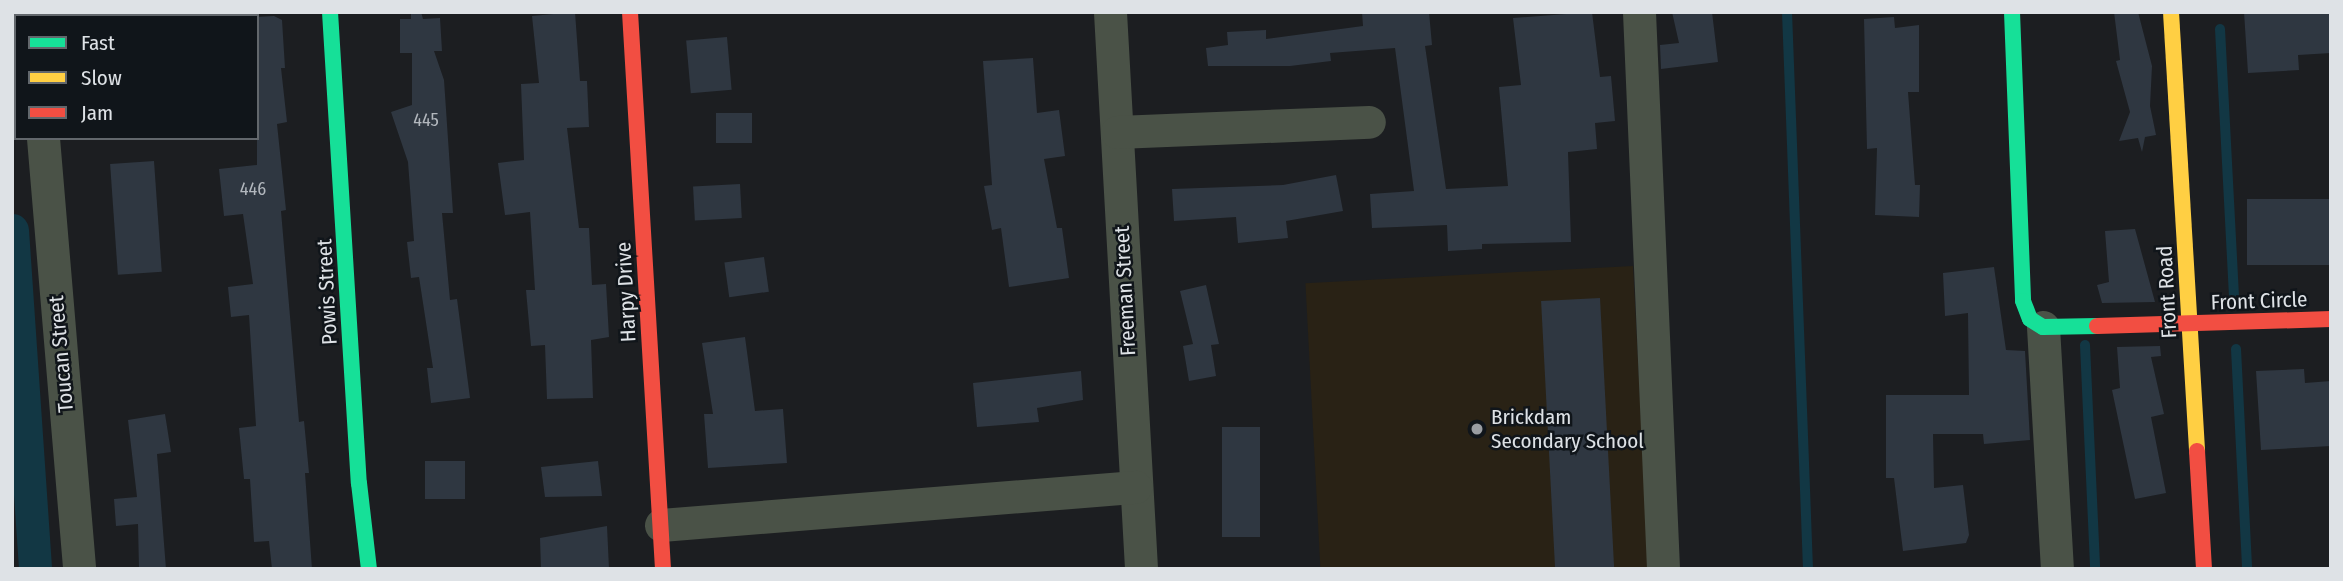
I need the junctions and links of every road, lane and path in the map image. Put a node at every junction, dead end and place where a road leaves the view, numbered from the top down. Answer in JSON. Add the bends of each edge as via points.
{"nodes":[{"id":1,"x":330,"y":12,"type":"edge"},
{"id":2,"x":630,"y":12,"type":"edge"},
{"id":3,"x":1110,"y":12,"type":"edge"},
{"id":4,"x":1639,"y":12,"type":"edge"},
{"id":5,"x":2012,"y":12,"type":"edge"},
{"id":6,"x":2171,"y":12,"type":"edge"},
{"id":7,"x":1369,"y":122,"type":"dead end"},
{"id":8,"x":1117,"y":132,"type":"junction"},
{"id":9,"x":43,"y":140,"type":"edge"},
{"id":10,"x":2331,"y":319,"type":"edge"},
{"id":11,"x":2190,"y":324,"type":"junction"},
{"id":12,"x":2043,"y":327,"type":"junction"},
{"id":13,"x":1135,"y":487,"type":"junction"},
{"id":14,"x":661,"y":525,"type":"junction"},
{"id":15,"x":79,"y":569,"type":"edge"},
{"id":16,"x":369,"y":569,"type":"edge"},
{"id":17,"x":663,"y":569,"type":"edge"},
{"id":18,"x":1140,"y":569,"type":"edge"},
{"id":19,"x":1663,"y":569,"type":"edge"},
{"id":20,"x":2057,"y":569,"type":"edge"},
{"id":21,"x":2204,"y":569,"type":"edge"}],
"edges":[{"from":1,"to":16,"type":"street","name":"Powis Street","via":[[359,482]]},
{"from":2,"to":14,"type":"street","name":"Harpy Drive"},
{"from":3,"to":8,"type":"street","name":"Freeman Street"},
{"from":4,"to":19,"type":"street"},
{"from":5,"to":12,"type":"street","via":[[2023,301],[2030,319]]},
{"from":6,"to":11,"type":"street","name":"Front Road"},
{"from":7,"to":8,"type":"street"},
{"from":8,"to":13,"type":"street","name":"Freeman Street"},
{"from":9,"to":15,"type":"street","name":"Toucan Street"},
{"from":10,"to":11,"type":"street","name":"Front Circle"},
{"from":11,"to":12,"type":"street","name":"Front Circle"},
{"from":11,"to":21,"type":"street","name":"Front Road"},
{"from":12,"to":20,"type":"street"},
{"from":13,"to":14,"type":"street"},
{"from":13,"to":18,"type":"street","name":"Freeman Street"},
{"from":14,"to":17,"type":"street","name":"Harpy Drive"}]}
